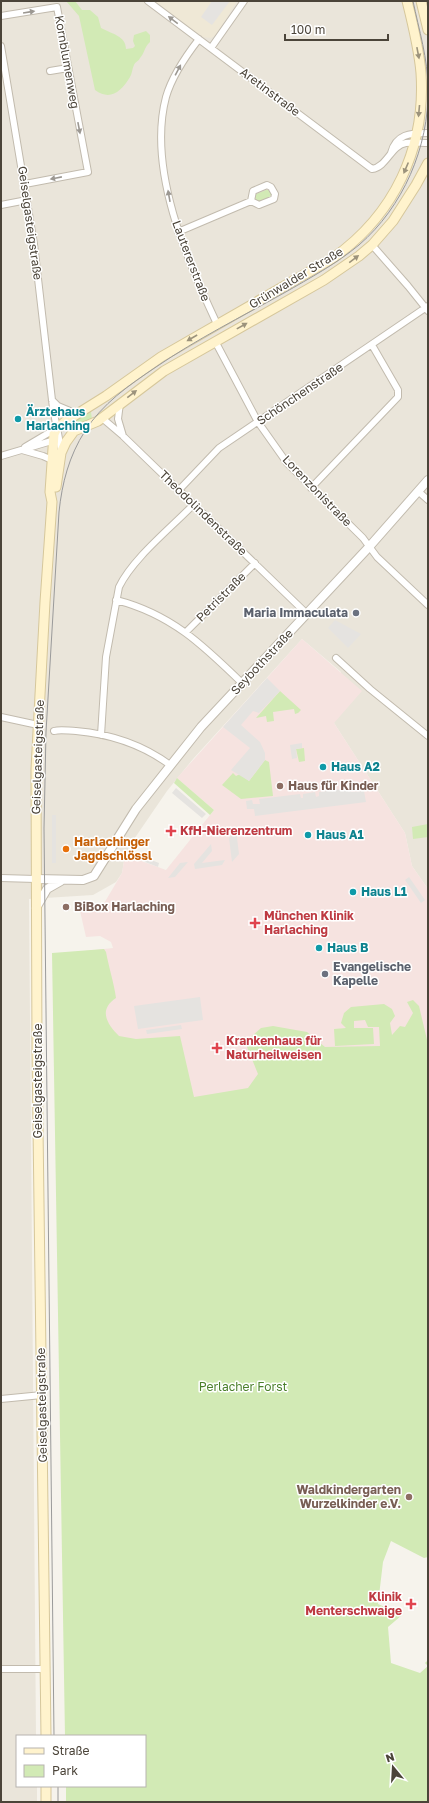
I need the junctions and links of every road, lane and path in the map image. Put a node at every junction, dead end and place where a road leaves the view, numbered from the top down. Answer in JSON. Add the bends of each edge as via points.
{"nodes":[{"id":1,"x":148,"y":1,"type":"edge"},
{"id":2,"x":244,"y":1,"type":"edge"},
{"id":3,"x":407,"y":1,"type":"edge"},
{"id":4,"x":421,"y":1,"type":"edge"},
{"id":5,"x":1,"y":16,"type":"edge"},
{"id":6,"x":428,"y":30,"type":"edge"},
{"id":7,"x":199,"y":39,"type":"junction"},
{"id":8,"x":1,"y":46,"type":"edge"},
{"id":9,"x":211,"y":48,"type":"junction"},
{"id":10,"x":68,"y":68,"type":"junction"},
{"id":11,"x":50,"y":71,"type":"dead end"},
{"id":12,"x":416,"y":133,"type":"junction"},
{"id":13,"x":428,"y":133,"type":"edge"},
{"id":14,"x":414,"y":143,"type":"junction"},
{"id":15,"x":428,"y":143,"type":"edge"},
{"id":16,"x":391,"y":153,"type":"junction"},
{"id":17,"x":428,"y":163,"type":"edge"},
{"id":18,"x":25,"y":184,"type":"junction"},
{"id":19,"x":27,"y":200,"type":"junction"},
{"id":20,"x":251,"y":201,"type":"dead end"},
{"id":21,"x":1,"y":205,"type":"edge"},
{"id":22,"x":178,"y":232,"type":"junction"},
{"id":23,"x":372,"y":244,"type":"junction"},
{"id":24,"x":427,"y":308,"type":"edge"},
{"id":25,"x":217,"y":324,"type":"junction"},
{"id":26,"x":215,"y":341,"type":"junction"},
{"id":27,"x":372,"y":345,"type":"junction"},
{"id":28,"x":52,"y":400,"type":"junction"},
{"id":29,"x":97,"y":402,"type":"junction"},
{"id":30,"x":120,"y":403,"type":"junction"},
{"id":31,"x":77,"y":414,"type":"junction"},
{"id":32,"x":102,"y":418,"type":"junction"},
{"id":33,"x":258,"y":422,"type":"junction"},
{"id":34,"x":57,"y":428,"type":"junction"},
{"id":35,"x":70,"y":435,"type":"junction"},
{"id":36,"x":123,"y":436,"type":"junction"},
{"id":37,"x":56,"y":440,"type":"junction"},
{"id":38,"x":20,"y":450,"type":"junction"},
{"id":39,"x":61,"y":453,"type":"junction"},
{"id":40,"x":1,"y":456,"type":"edge"},
{"id":41,"x":52,"y":460,"type":"junction"},
{"id":42,"x":428,"y":480,"type":"edge"},
{"id":43,"x":311,"y":488,"type":"junction"},
{"id":44,"x":179,"y":490,"type":"junction"},
{"id":45,"x":419,"y":492,"type":"junction"},
{"id":46,"x":428,"y":500,"type":"edge"},
{"id":47,"x":52,"y":502,"type":"junction"},
{"id":48,"x":194,"y":504,"type":"junction"},
{"id":49,"x":369,"y":547,"type":"junction"},
{"id":50,"x":255,"y":563,"type":"junction"},
{"id":51,"x":116,"y":600,"type":"junction"},
{"id":52,"x":428,"y":604,"type":"edge"},
{"id":53,"x":307,"y":614,"type":"junction"},
{"id":54,"x":186,"y":632,"type":"junction"},
{"id":55,"x":336,"y":658,"type":"dead end"},
{"id":56,"x":242,"y":683,"type":"junction"},
{"id":57,"x":1,"y":717,"type":"edge"},
{"id":58,"x":38,"y":725,"type":"junction"},
{"id":59,"x":54,"y":731,"type":"dead end"},
{"id":60,"x":101,"y":734,"type":"junction"},
{"id":61,"x":428,"y":736,"type":"edge"},
{"id":62,"x":170,"y":765,"type":"junction"},
{"id":63,"x":1,"y":878,"type":"edge"},
{"id":64,"x":36,"y":879,"type":"junction"},
{"id":65,"x":64,"y":880,"type":"junction"},
{"id":66,"x":36,"y":908,"type":"junction"},
{"id":67,"x":42,"y":1395,"type":"junction"},
{"id":68,"x":1,"y":1399,"type":"edge"},
{"id":69,"x":1,"y":1669,"type":"edge"},
{"id":70,"x":45,"y":1669,"type":"junction"},
{"id":71,"x":46,"y":1735,"type":"edge"},
{"id":72,"x":46,"y":1787,"type":"edge"},
{"id":73,"x":46,"y":1802,"type":"edge"}],
"edges":[{"from":7,"to":1,"type":"street","name":"Aretinstraße","one_way":true},
{"from":2,"to":9,"type":"street"},
{"from":3,"to":12,"type":"main road","name":"Grünwalder Straße","one_way":true,"via":[[420,60],[420,103]]},
{"from":4,"to":6,"type":"main road"},
{"from":5,"to":10,"type":"street","name":"Kornblumenweg","one_way":true,"via":[[57,7]]},
{"from":7,"to":9,"type":"street","name":"Aretinstraße"},
{"from":22,"to":7,"type":"street","name":"Lautererstraße","one_way":true,"via":[[163,154],[163,117],[171,84],[187,54]]},
{"from":8,"to":18,"type":"street","name":"Geiselgasteigstraße"},
{"from":9,"to":16,"type":"street","name":"Aretinstraße","via":[[372,169],[379,167]]},
{"from":10,"to":11,"type":"street"},
{"from":10,"to":18,"type":"street","name":"Kornblumenweg","one_way":true,"via":[[88,172]]},
{"from":12,"to":13,"type":"street"},
{"from":12,"to":14,"type":"main road","name":"Grünwalder Straße"},
{"from":12,"to":16,"type":"street","via":[[398,139]]},
{"from":14,"to":15,"type":"street"},
{"from":14,"to":16,"type":"street","via":[[400,145]]},
{"from":14,"to":25,"type":"main road","name":"Grünwalder Straße","one_way":true,"via":[[409,161],[391,198],[381,214],[354,242],[323,264]]},
{"from":17,"to":23,"type":"main road","name":"Grünwalder Straße","via":[[401,210]]},
{"from":18,"to":19,"type":"street","name":"Geiselgasteigstraße"},
{"from":19,"to":21,"type":"street"},
{"from":19,"to":28,"type":"street","name":"Geiselgasteigstraße"},
{"from":20,"to":22,"type":"street"},
{"from":22,"to":25,"type":"street","name":"Lautererstraße"},
{"from":23,"to":24,"type":"street"},
{"from":26,"to":23,"type":"main road","name":"Grünwalder Straße","one_way":true,"via":[[324,280]]},
{"from":24,"to":27,"type":"street","name":"Schönchenstraße"},
{"from":25,"to":29,"type":"main road","name":"Grünwalder Straße","one_way":true,"via":[[150,364]]},
{"from":30,"to":26,"type":"main road","name":"Grünwalder Straße","one_way":true,"via":[[164,371]]},
{"from":26,"to":33,"type":"street","name":"Lorenzonistraße"},
{"from":27,"to":33,"type":"street","name":"Schönchenstraße"},
{"from":27,"to":43,"type":"street","via":[[398,390],[398,397]]},
{"from":28,"to":31,"type":"street","via":[[58,406]]},
{"from":28,"to":34,"type":"street","name":"Geiselgasteigstraße"},
{"from":29,"to":31,"type":"main road","name":"Grünwalder Straße"},
{"from":29,"to":32,"type":"main road","via":[[96,412]]},
{"from":30,"to":32,"type":"main road","name":"Grünwalder Straße"},
{"from":30,"to":36,"type":"street","via":[[118,419]]},
{"from":31,"to":34,"type":"main road","name":"Grünwalder Straße"},
{"from":32,"to":35,"type":"main road","name":"Grünwalder Straße"},
{"from":32,"to":36,"type":"street","name":"Theodolindenstraße"},
{"from":33,"to":43,"type":"street","name":"Lorenzonistraße","via":[[288,463]]},
{"from":33,"to":44,"type":"street","name":"Schönchenstraße","via":[[219,448]]},
{"from":34,"to":37,"type":"main road","name":"Geiselgasteigstraße"},
{"from":34,"to":38,"type":"street"},
{"from":35,"to":37,"type":"street"},
{"from":35,"to":39,"type":"main road"},
{"from":36,"to":44,"type":"street","name":"Theodolindenstraße"},
{"from":37,"to":38,"type":"street"},
{"from":37,"to":39,"type":"street","name":"Geiselgasteigstraße"},
{"from":37,"to":41,"type":"main road","name":"Geiselgasteigstraße"},
{"from":38,"to":40,"type":"street"},
{"from":38,"to":41,"type":"street"},
{"from":39,"to":47,"type":"main road"},
{"from":41,"to":47,"type":"main road","name":"Geiselgasteigstraße"},
{"from":42,"to":45,"type":"street","name":"Seybothstraße"},
{"from":43,"to":49,"type":"street","name":"Lorenzonistraße","via":[[363,538]]},
{"from":44,"to":48,"type":"street","name":"Theodolindenstraße"},
{"from":45,"to":46,"type":"street"},
{"from":45,"to":49,"type":"street","name":"Seybothstraße"},
{"from":47,"to":58,"type":"main road","name":"Geiselgasteigstraße"},
{"from":48,"to":50,"type":"street","name":"Theodolindenstraße"},
{"from":48,"to":51,"type":"street","via":[[124,577]]},
{"from":49,"to":52,"type":"street","name":"Lorenzonistraße","via":[[376,557]]},
{"from":49,"to":53,"type":"street","name":"Seybothstraße"},
{"from":50,"to":53,"type":"street","name":"Theodolindenstraße"},
{"from":50,"to":54,"type":"street","name":"Petristraße"},
{"from":51,"to":54,"type":"street","via":[[139,606]]},
{"from":51,"to":60,"type":"street","via":[[106,657]]},
{"from":53,"to":56,"type":"street","name":"Seybothstraße"},
{"from":54,"to":56,"type":"street"},
{"from":55,"to":61,"type":"street"},
{"from":56,"to":62,"type":"street","name":"Seybothstraße"},
{"from":57,"to":58,"type":"street"},
{"from":58,"to":64,"type":"main road","name":"Geiselgasteigstraße"},
{"from":59,"to":60,"type":"street"},
{"from":60,"to":62,"type":"street","via":[[142,748]]},
{"from":62,"to":65,"type":"street","name":"Seybothstraße","via":[[136,809],[94,876],[88,879]]},
{"from":63,"to":64,"type":"street"},
{"from":64,"to":65,"type":"street","name":"Seybothstraße"},
{"from":64,"to":66,"type":"main road","name":"Geiselgasteigstraße"},
{"from":65,"to":66,"type":"street","via":[[47,888]]},
{"from":66,"to":67,"type":"main road","name":"Geiselgasteigstraße"},
{"from":67,"to":68,"type":"street"},
{"from":67,"to":70,"type":"main road","name":"Geiselgasteigstraße"},
{"from":69,"to":70,"type":"street"},
{"from":70,"to":71,"type":"main road","name":"Geiselgasteigstraße"},
{"from":72,"to":73,"type":"main road"}]}
